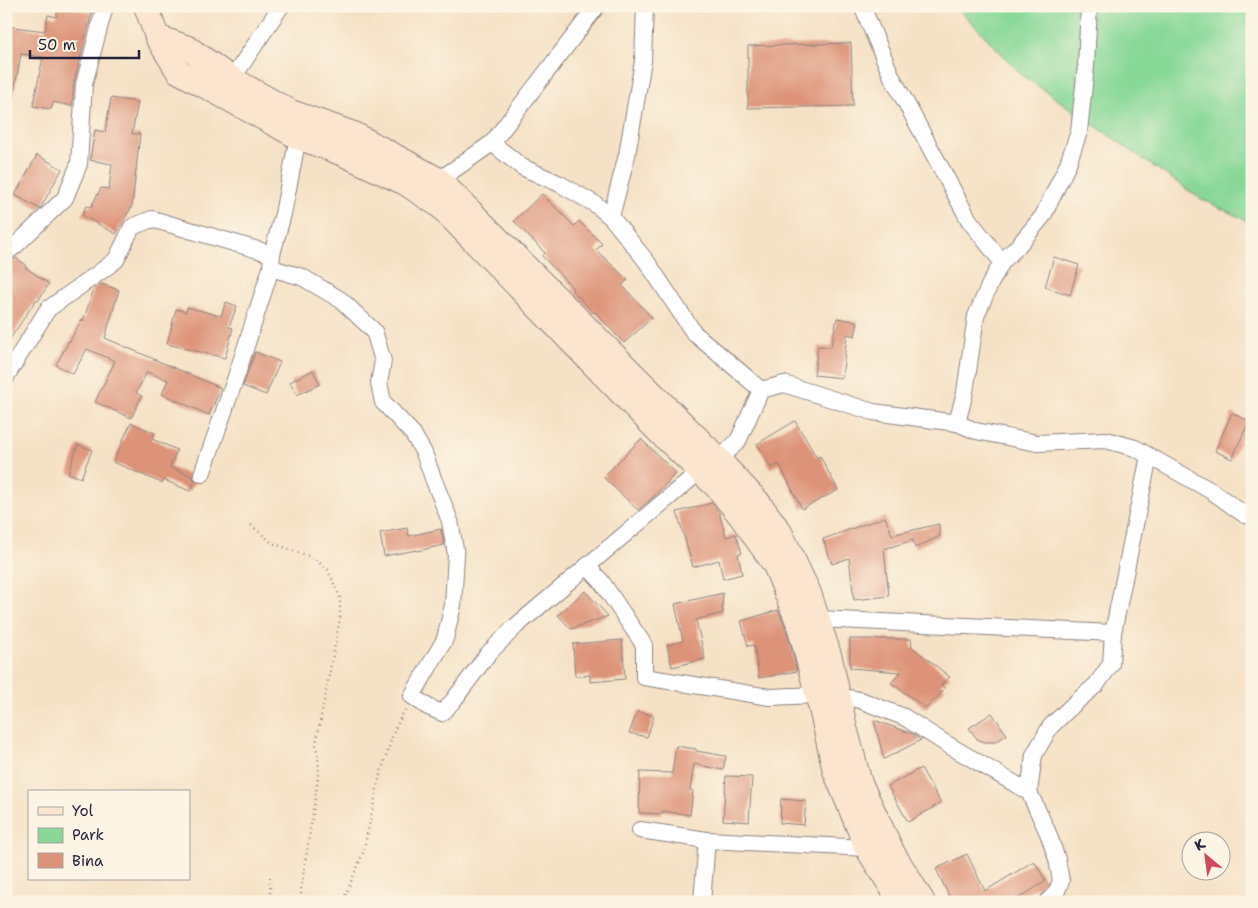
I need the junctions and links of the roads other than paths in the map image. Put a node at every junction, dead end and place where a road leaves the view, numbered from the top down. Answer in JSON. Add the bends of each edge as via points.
{"nodes":[{"id":1,"x":105,"y":6,"type":"edge"},
{"id":2,"x":146,"y":6,"type":"edge"},
{"id":3,"x":281,"y":6,"type":"edge"},
{"id":4,"x":597,"y":6,"type":"edge"},
{"id":5,"x":645,"y":6,"type":"edge"},
{"id":6,"x":862,"y":6,"type":"edge"},
{"id":7,"x":1089,"y":6,"type":"edge"},
{"id":8,"x":157,"y":37,"type":"junction"},
{"id":9,"x":232,"y":79,"type":"junction"},
{"id":10,"x":298,"y":137,"type":"junction"},
{"id":11,"x":492,"y":143,"type":"junction"},
{"id":12,"x":439,"y":180,"type":"junction"},
{"id":13,"x":611,"y":216,"type":"junction"},
{"id":14,"x":6,"y":252,"type":"edge"},
{"id":15,"x":272,"y":261,"type":"junction"},
{"id":16,"x":1002,"y":262,"type":"junction"},
{"id":17,"x":6,"y":378,"type":"edge"},
{"id":18,"x":761,"y":390,"type":"junction"},
{"id":19,"x":957,"y":423,"type":"junction"},
{"id":20,"x":1148,"y":456,"type":"junction"},
{"id":21,"x":709,"y":466,"type":"junction"},
{"id":22,"x":202,"y":474,"type":"dead end"},
{"id":23,"x":1252,"y":516,"type":"edge"},
{"id":24,"x":587,"y":566,"type":"junction"},
{"id":25,"x":818,"y":619,"type":"junction"},
{"id":26,"x":1113,"y":633,"type":"junction"},
{"id":27,"x":828,"y":696,"type":"junction"},
{"id":28,"x":1029,"y":792,"type":"junction"},
{"id":29,"x":640,"y":830,"type":"dead end"},
{"id":30,"x":707,"y":840,"type":"junction"},
{"id":31,"x":868,"y":848,"type":"junction"},
{"id":32,"x":702,"y":902,"type":"edge"},
{"id":33,"x":901,"y":902,"type":"edge"},
{"id":34,"x":923,"y":902,"type":"edge"},
{"id":35,"x":1047,"y":902,"type":"edge"}],
"edges":[{"from":1,"to":14,"type":"street","via":[[84,84],[79,164],[65,198]]},
{"from":2,"to":8,"type":"street"},
{"from":3,"to":9,"type":"street"},
{"from":4,"to":11,"type":"street"},
{"from":5,"to":13,"type":"street","via":[[643,62],[627,156]]},
{"from":6,"to":16,"type":"street","via":[[891,75],[964,212]]},
{"from":7,"to":16,"type":"street","via":[[1086,66],[1076,141],[1043,216]]},
{"from":8,"to":9,"type":"street","via":[[188,48]]},
{"from":8,"to":10,"type":"street","via":[[178,71]]},
{"from":9,"to":12,"type":"street","via":[[291,112],[354,134]]},
{"from":10,"to":15,"type":"street"},
{"from":10,"to":21,"type":"street","via":[[405,183],[440,206],[658,431]]},
{"from":11,"to":12,"type":"street"},
{"from":11,"to":13,"type":"street","via":[[522,167],[560,184]]},
{"from":12,"to":21,"type":"street","via":[[515,255]]},
{"from":13,"to":18,"type":"street","via":[[647,262],[694,333]]},
{"from":15,"to":17,"type":"street","via":[[152,219],[132,227],[116,260],[48,309]]},
{"from":15,"to":22,"type":"street"},
{"from":15,"to":24,"type":"street","via":[[341,300],[374,331],[383,361],[379,384],[383,402],[414,434],[450,521],[456,555],[454,606],[444,639],[412,696],[442,713],[488,654]]},
{"from":16,"to":19,"type":"street","via":[[976,316]]},
{"from":18,"to":19,"type":"street","via":[[784,384],[873,412]]},
{"from":18,"to":21,"type":"street","via":[[738,441]]},
{"from":19,"to":20,"type":"street","via":[[976,431],[1036,443],[1106,440],[1135,448]]},
{"from":20,"to":23,"type":"street","via":[[1213,492],[1245,515]]},
{"from":20,"to":26,"type":"street"},
{"from":21,"to":24,"type":"street"},
{"from":21,"to":25,"type":"street","via":[[758,502],[780,532]]},
{"from":21,"to":27,"type":"street","via":[[718,488],[775,565]]},
{"from":24,"to":27,"type":"street","via":[[644,644],[644,677],[770,697]]},
{"from":25,"to":26,"type":"street"},
{"from":25,"to":27,"type":"street","via":[[830,658]]},
{"from":26,"to":28,"type":"street","via":[[1111,664],[1096,686],[1050,727],[1034,755]]},
{"from":27,"to":28,"type":"street","via":[[860,700],[904,717]]},
{"from":27,"to":31,"type":"street","via":[[835,771]]},
{"from":27,"to":34,"type":"street","via":[[845,728],[860,783],[893,853]]},
{"from":28,"to":35,"type":"street","via":[[1048,833],[1061,881]]},
{"from":29,"to":30,"type":"street"},
{"from":30,"to":31,"type":"street"},
{"from":30,"to":32,"type":"street"},
{"from":31,"to":33,"type":"street"}]}
